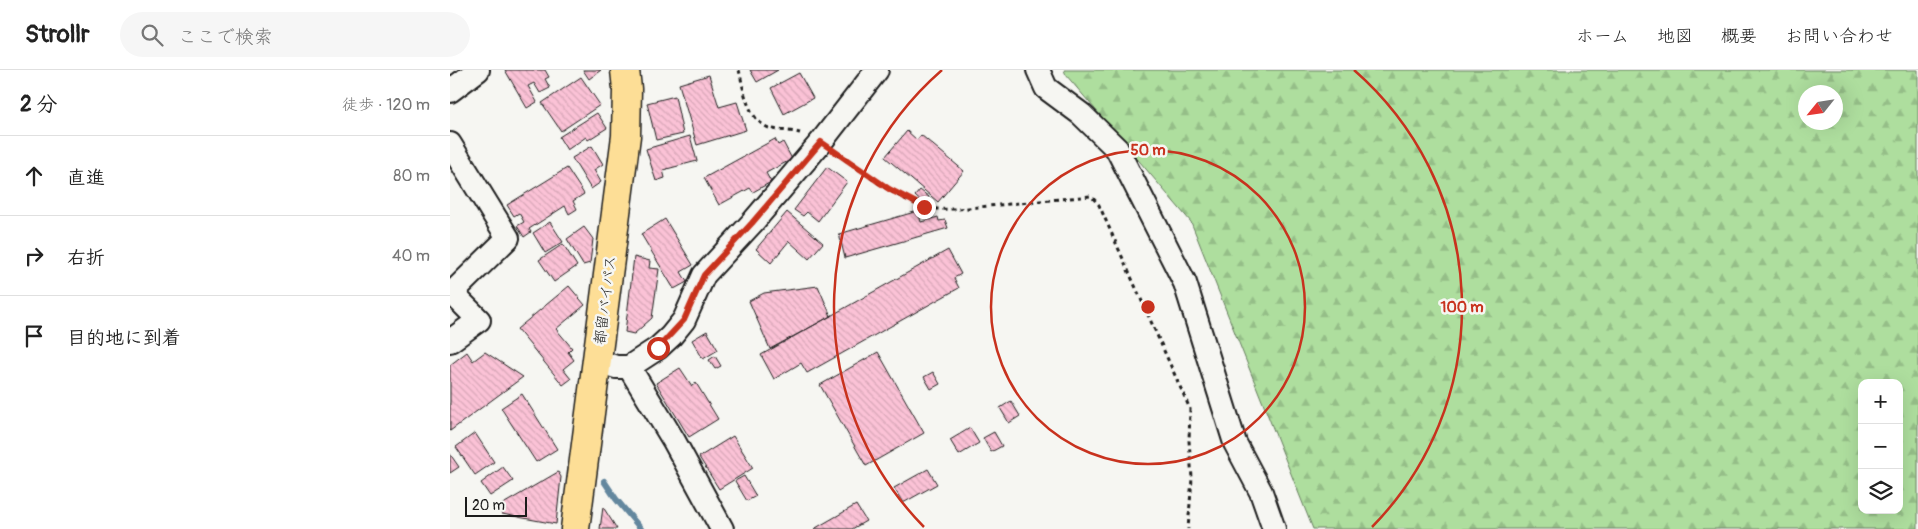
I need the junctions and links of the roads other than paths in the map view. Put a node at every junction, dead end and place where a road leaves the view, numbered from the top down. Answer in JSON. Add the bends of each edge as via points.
{"nodes":[{"id":1,"x":478,"y":70,"type":"edge"},
{"id":2,"x":625,"y":70,"type":"edge"},
{"id":3,"x":877,"y":70,"type":"edge"},
{"id":4,"x":1038,"y":70,"type":"edge"},
{"id":5,"x":450,"y":92,"type":"edge"},
{"id":6,"x":450,"y":144,"type":"edge"},
{"id":7,"x":451,"y":292,"type":"edge"},
{"id":8,"x":450,"y":341,"type":"edge"},
{"id":9,"x":598,"y":361,"type":"junction"},
{"id":10,"x":629,"y":367,"type":"junction"},
{"id":11,"x":575,"y":529,"type":"edge"},
{"id":12,"x":722,"y":529,"type":"edge"},
{"id":13,"x":1274,"y":529,"type":"edge"}],
"edges":[{"from":1,"to":5,"type":"street"},
{"from":2,"to":9,"type":"highway","name":"都留バイパス","via":[[626,136]]},
{"from":3,"to":10,"type":"street","via":[[821,142],[704,275],[684,320],[671,336]]},
{"from":4,"to":13,"type":"street","via":[[1046,88],[1082,114],[1116,149],[1185,283],[1236,443],[1261,492]]},
{"from":6,"to":7,"type":"street","via":[[508,238]]},
{"from":7,"to":8,"type":"street","via":[[479,320]]},
{"from":9,"to":10,"type":"street"},
{"from":9,"to":11,"type":"highway","name":"都留バイパス"},
{"from":10,"to":12,"type":"street"}]}
